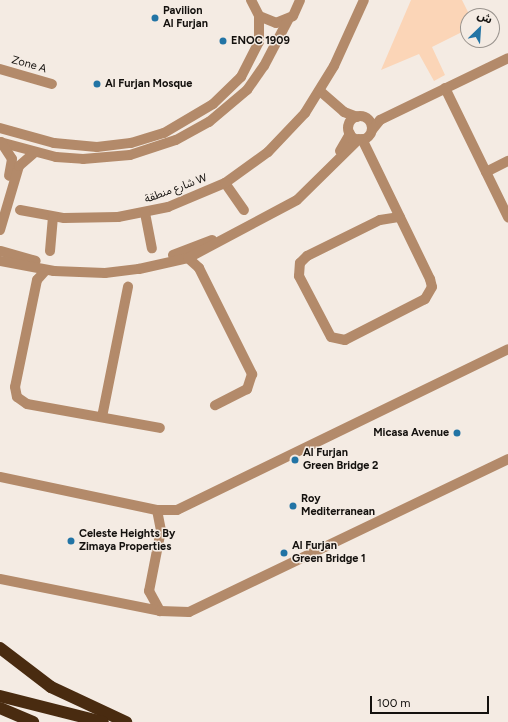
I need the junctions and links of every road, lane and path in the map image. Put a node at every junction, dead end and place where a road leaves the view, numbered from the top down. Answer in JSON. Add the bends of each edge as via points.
{"nodes":[{"id":1,"x":251,"y":0,"type":"edge"},
{"id":2,"x":300,"y":0,"type":"edge"},
{"id":3,"x":364,"y":0,"type":"edge"},
{"id":4,"x":259,"y":16,"type":"junction"},
{"id":5,"x":288,"y":20,"type":"junction"},
{"id":6,"x":508,"y":58,"type":"edge"},
{"id":7,"x":0,"y":69,"type":"edge"},
{"id":8,"x":52,"y":84,"type":"dead end"},
{"id":9,"x":445,"y":88,"type":"junction"},
{"id":10,"x":320,"y":91,"type":"junction"},
{"id":11,"x":368,"y":119,"type":"junction"},
{"id":12,"x":353,"y":120,"type":"junction"},
{"id":13,"x":380,"y":120,"type":"junction"},
{"id":14,"x":0,"y":128,"type":"edge"},
{"id":15,"x":372,"y":130,"type":"junction"},
{"id":16,"x":350,"y":134,"type":"junction"},
{"id":17,"x":361,"y":139,"type":"junction"},
{"id":18,"x":0,"y":142,"type":"edge"},
{"id":19,"x":35,"y":152,"type":"junction"},
{"id":20,"x":345,"y":154,"type":"junction"},
{"id":21,"x":368,"y":154,"type":"junction"},
{"id":22,"x":508,"y":161,"type":"edge"},
{"id":23,"x":486,"y":172,"type":"junction"},
{"id":24,"x":225,"y":183,"type":"junction"},
{"id":25,"x":390,"y":198,"type":"junction"},
{"id":26,"x":0,"y":207,"type":"edge"},
{"id":27,"x":20,"y":210,"type":"dead end"},
{"id":28,"x":244,"y":210,"type":"dead end"},
{"id":29,"x":145,"y":213,"type":"junction"},
{"id":30,"x":53,"y":217,"type":"junction"},
{"id":31,"x":400,"y":217,"type":"junction"},
{"id":32,"x":508,"y":217,"type":"edge"},
{"id":33,"x":380,"y":220,"type":"junction"},
{"id":34,"x":0,"y":230,"type":"edge"},
{"id":35,"x":152,"y":248,"type":"dead end"},
{"id":36,"x":50,"y":251,"type":"dead end"},
{"id":37,"x":203,"y":252,"type":"junction"},
{"id":38,"x":0,"y":255,"type":"edge"},
{"id":39,"x":188,"y":258,"type":"junction"},
{"id":40,"x":32,"y":267,"type":"junction"},
{"id":41,"x":199,"y":268,"type":"junction"},
{"id":42,"x":46,"y":270,"type":"junction"},
{"id":43,"x":37,"y":280,"type":"junction"},
{"id":44,"x":128,"y":287,"type":"dead end"},
{"id":45,"x":508,"y":349,"type":"edge"},
{"id":46,"x":215,"y":405,"type":"dead end"},
{"id":47,"x":102,"y":418,"type":"junction"},
{"id":48,"x":160,"y":428,"type":"dead end"},
{"id":49,"x":508,"y":459,"type":"edge"},
{"id":50,"x":0,"y":477,"type":"edge"},
{"id":51,"x":157,"y":510,"type":"junction"},
{"id":52,"x":173,"y":511,"type":"junction"},
{"id":53,"x":161,"y":530,"type":"junction"},
{"id":54,"x":0,"y":579,"type":"edge"},
{"id":55,"x":150,"y":591,"type":"junction"},
{"id":56,"x":130,"y":606,"type":"junction"},
{"id":57,"x":160,"y":611,"type":"junction"},
{"id":58,"x":0,"y":648,"type":"edge"},
{"id":59,"x":0,"y":696,"type":"edge"},
{"id":60,"x":0,"y":708,"type":"edge"},
{"id":61,"x":33,"y":722,"type":"edge"},
{"id":62,"x":103,"y":722,"type":"edge"},
{"id":63,"x":126,"y":722,"type":"edge"}],
"edges":[{"from":1,"to":4,"type":"street"},
{"from":2,"to":5,"type":"street","via":[[298,10]]},
{"from":3,"to":10,"type":"street","name":"شارع منطقة W"},
{"from":4,"to":5,"type":"street","via":[[276,23]]},
{"from":4,"to":14,"type":"street","via":[[259,42],[241,77],[208,108],[164,133],[131,143],[97,147],[54,143]]},
{"from":5,"to":19,"type":"street","via":[[264,66],[247,90],[190,134],[112,159],[67,159]]},
{"from":6,"to":9,"type":"street"},
{"from":7,"to":8,"type":"street","name":"Zone A"},
{"from":9,"to":13,"type":"street"},
{"from":9,"to":23,"type":"street"},
{"from":10,"to":12,"type":"street"},
{"from":10,"to":24,"type":"street","name":"شارع منطقة W","via":[[282,138]]},
{"from":11,"to":12,"type":"street"},
{"from":11,"to":13,"type":"street"},
{"from":11,"to":15,"type":"street"},
{"from":12,"to":16,"type":"street"},
{"from":13,"to":15,"type":"street"},
{"from":15,"to":17,"type":"street"},
{"from":16,"to":17,"type":"street"},
{"from":16,"to":38,"type":"street","via":[[326,167],[294,195],[236,228],[185,252],[139,263],[87,266]]},
{"from":17,"to":20,"type":"street"},
{"from":17,"to":21,"type":"street"},
{"from":18,"to":19,"type":"street"},
{"from":18,"to":26,"type":"street","via":[[8,150],[12,164]]},
{"from":19,"to":34,"type":"street","via":[[19,166]]},
{"from":20,"to":21,"type":"street"},
{"from":20,"to":37,"type":"street","via":[[298,200]]},
{"from":21,"to":25,"type":"street"},
{"from":22,"to":23,"type":"street"},
{"from":23,"to":32,"type":"street"},
{"from":24,"to":28,"type":"street"},
{"from":24,"to":29,"type":"street","name":"شارع منطقة W","via":[[193,198]]},
{"from":25,"to":31,"type":"street"},
{"from":25,"to":33,"type":"street"},
{"from":27,"to":30,"type":"street","name":"شارع منطقة W"},
{"from":29,"to":30,"type":"street","name":"شارع منطقة W","via":[[91,219]]},
{"from":29,"to":35,"type":"street"},
{"from":30,"to":36,"type":"street"},
{"from":31,"to":33,"type":"street"},
{"from":31,"to":33,"type":"street","via":[[430,279],[429,295],[345,340],[335,339],[327,334],[299,276],[300,263],[307,256]]},
{"from":37,"to":39,"type":"street"},
{"from":37,"to":41,"type":"street"},
{"from":38,"to":40,"type":"street"},
{"from":39,"to":41,"type":"street"},
{"from":39,"to":42,"type":"street","via":[[122,271]]},
{"from":40,"to":42,"type":"street"},
{"from":40,"to":43,"type":"street"},
{"from":41,"to":46,"type":"street","via":[[252,376],[246,389]]},
{"from":42,"to":43,"type":"street"},
{"from":43,"to":47,"type":"street","via":[[16,394],[27,404]]},
{"from":44,"to":47,"type":"street"},
{"from":45,"to":52,"type":"street"},
{"from":47,"to":48,"type":"street"},
{"from":49,"to":57,"type":"street","via":[[196,611]]},
{"from":50,"to":51,"type":"street"},
{"from":51,"to":52,"type":"street"},
{"from":51,"to":53,"type":"street"},
{"from":52,"to":53,"type":"street"},
{"from":53,"to":55,"type":"street"},
{"from":54,"to":56,"type":"street"},
{"from":55,"to":56,"type":"street"},
{"from":55,"to":57,"type":"street"},
{"from":56,"to":57,"type":"street"},
{"from":58,"to":63,"type":"highway","via":[[51,687]]},
{"from":59,"to":62,"type":"highway"},
{"from":60,"to":61,"type":"highway"}]}
